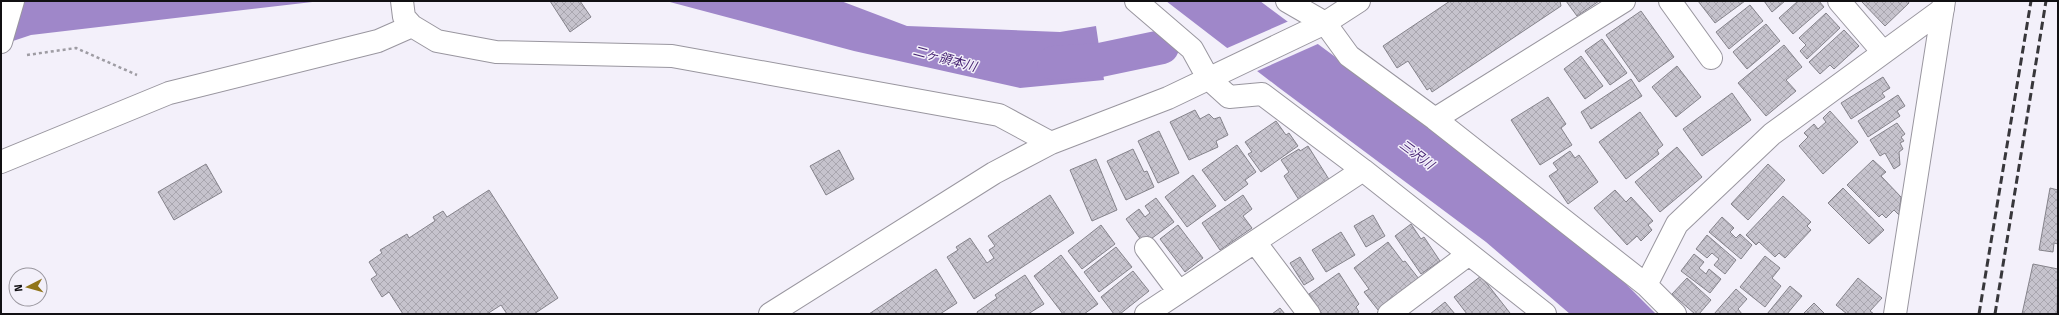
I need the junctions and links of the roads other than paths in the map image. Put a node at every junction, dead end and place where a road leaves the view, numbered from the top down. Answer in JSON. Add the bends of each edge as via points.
{"nodes":[{"id":1,"x":12,"y":1,"type":"edge"},
{"id":2,"x":1136,"y":1,"type":"edge"},
{"id":3,"x":1287,"y":1,"type":"edge"},
{"id":4,"x":1359,"y":1,"type":"edge"},
{"id":5,"x":1624,"y":1,"type":"edge"},
{"id":6,"x":1670,"y":1,"type":"edge"},
{"id":7,"x":1839,"y":1,"type":"edge"},
{"id":8,"x":1943,"y":5,"type":"edge"},
{"id":9,"x":406,"y":15,"type":"edge"},
{"id":10,"x":1317,"y":26,"type":"junction"},
{"id":11,"x":1,"y":42,"type":"edge"},
{"id":12,"x":1883,"y":52,"type":"junction"},
{"id":13,"x":1711,"y":58,"type":"dead end"},
{"id":14,"x":1208,"y":78,"type":"junction"},
{"id":15,"x":1435,"y":119,"type":"junction"},
{"id":16,"x":1051,"y":142,"type":"junction"},
{"id":17,"x":1,"y":162,"type":"edge"},
{"id":18,"x":1363,"y":170,"type":"junction"},
{"id":19,"x":1255,"y":242,"type":"junction"},
{"id":20,"x":1146,"y":248,"type":"dead end"},
{"id":21,"x":1469,"y":254,"type":"junction"},
{"id":22,"x":1646,"y":285,"type":"junction"},
{"id":23,"x":1179,"y":292,"type":"junction"},
{"id":24,"x":770,"y":314,"type":"edge"},
{"id":25,"x":1146,"y":314,"type":"edge"},
{"id":26,"x":1309,"y":314,"type":"edge"},
{"id":27,"x":1389,"y":314,"type":"edge"},
{"id":28,"x":1545,"y":314,"type":"edge"},
{"id":29,"x":1675,"y":314,"type":"edge"},
{"id":30,"x":1895,"y":314,"type":"edge"}],
"edges":[{"from":1,"to":11,"type":"street"},
{"from":2,"to":14,"type":"street","via":[[1192,49]]},
{"from":3,"to":10,"type":"street"},
{"from":4,"to":10,"type":"street"},
{"from":5,"to":15,"type":"street"},
{"from":6,"to":13,"type":"street"},
{"from":7,"to":12,"type":"street"},
{"from":8,"to":12,"type":"street"},
{"from":8,"to":30,"type":"street"},
{"from":9,"to":16,"type":"street","via":[[437,41],[496,52],[672,56],[998,115]]},
{"from":9,"to":17,"type":"street","via":[[378,40],[174,92]]},
{"from":10,"to":14,"type":"street"},
{"from":10,"to":15,"type":"street","via":[[1349,56]]},
{"from":12,"to":22,"type":"street","via":[[1772,134],[1677,224]]},
{"from":14,"to":16,"type":"street","via":[[1168,98]]},
{"from":14,"to":18,"type":"street","via":[[1229,97],[1262,94]]},
{"from":15,"to":22,"type":"street"},
{"from":16,"to":24,"type":"street","via":[[994,173]]},
{"from":18,"to":19,"type":"street"},
{"from":18,"to":21,"type":"street"},
{"from":19,"to":23,"type":"street"},
{"from":19,"to":26,"type":"street"},
{"from":20,"to":23,"type":"street"},
{"from":21,"to":27,"type":"street"},
{"from":21,"to":28,"type":"street"},
{"from":22,"to":29,"type":"street"},
{"from":23,"to":25,"type":"street"}]}
